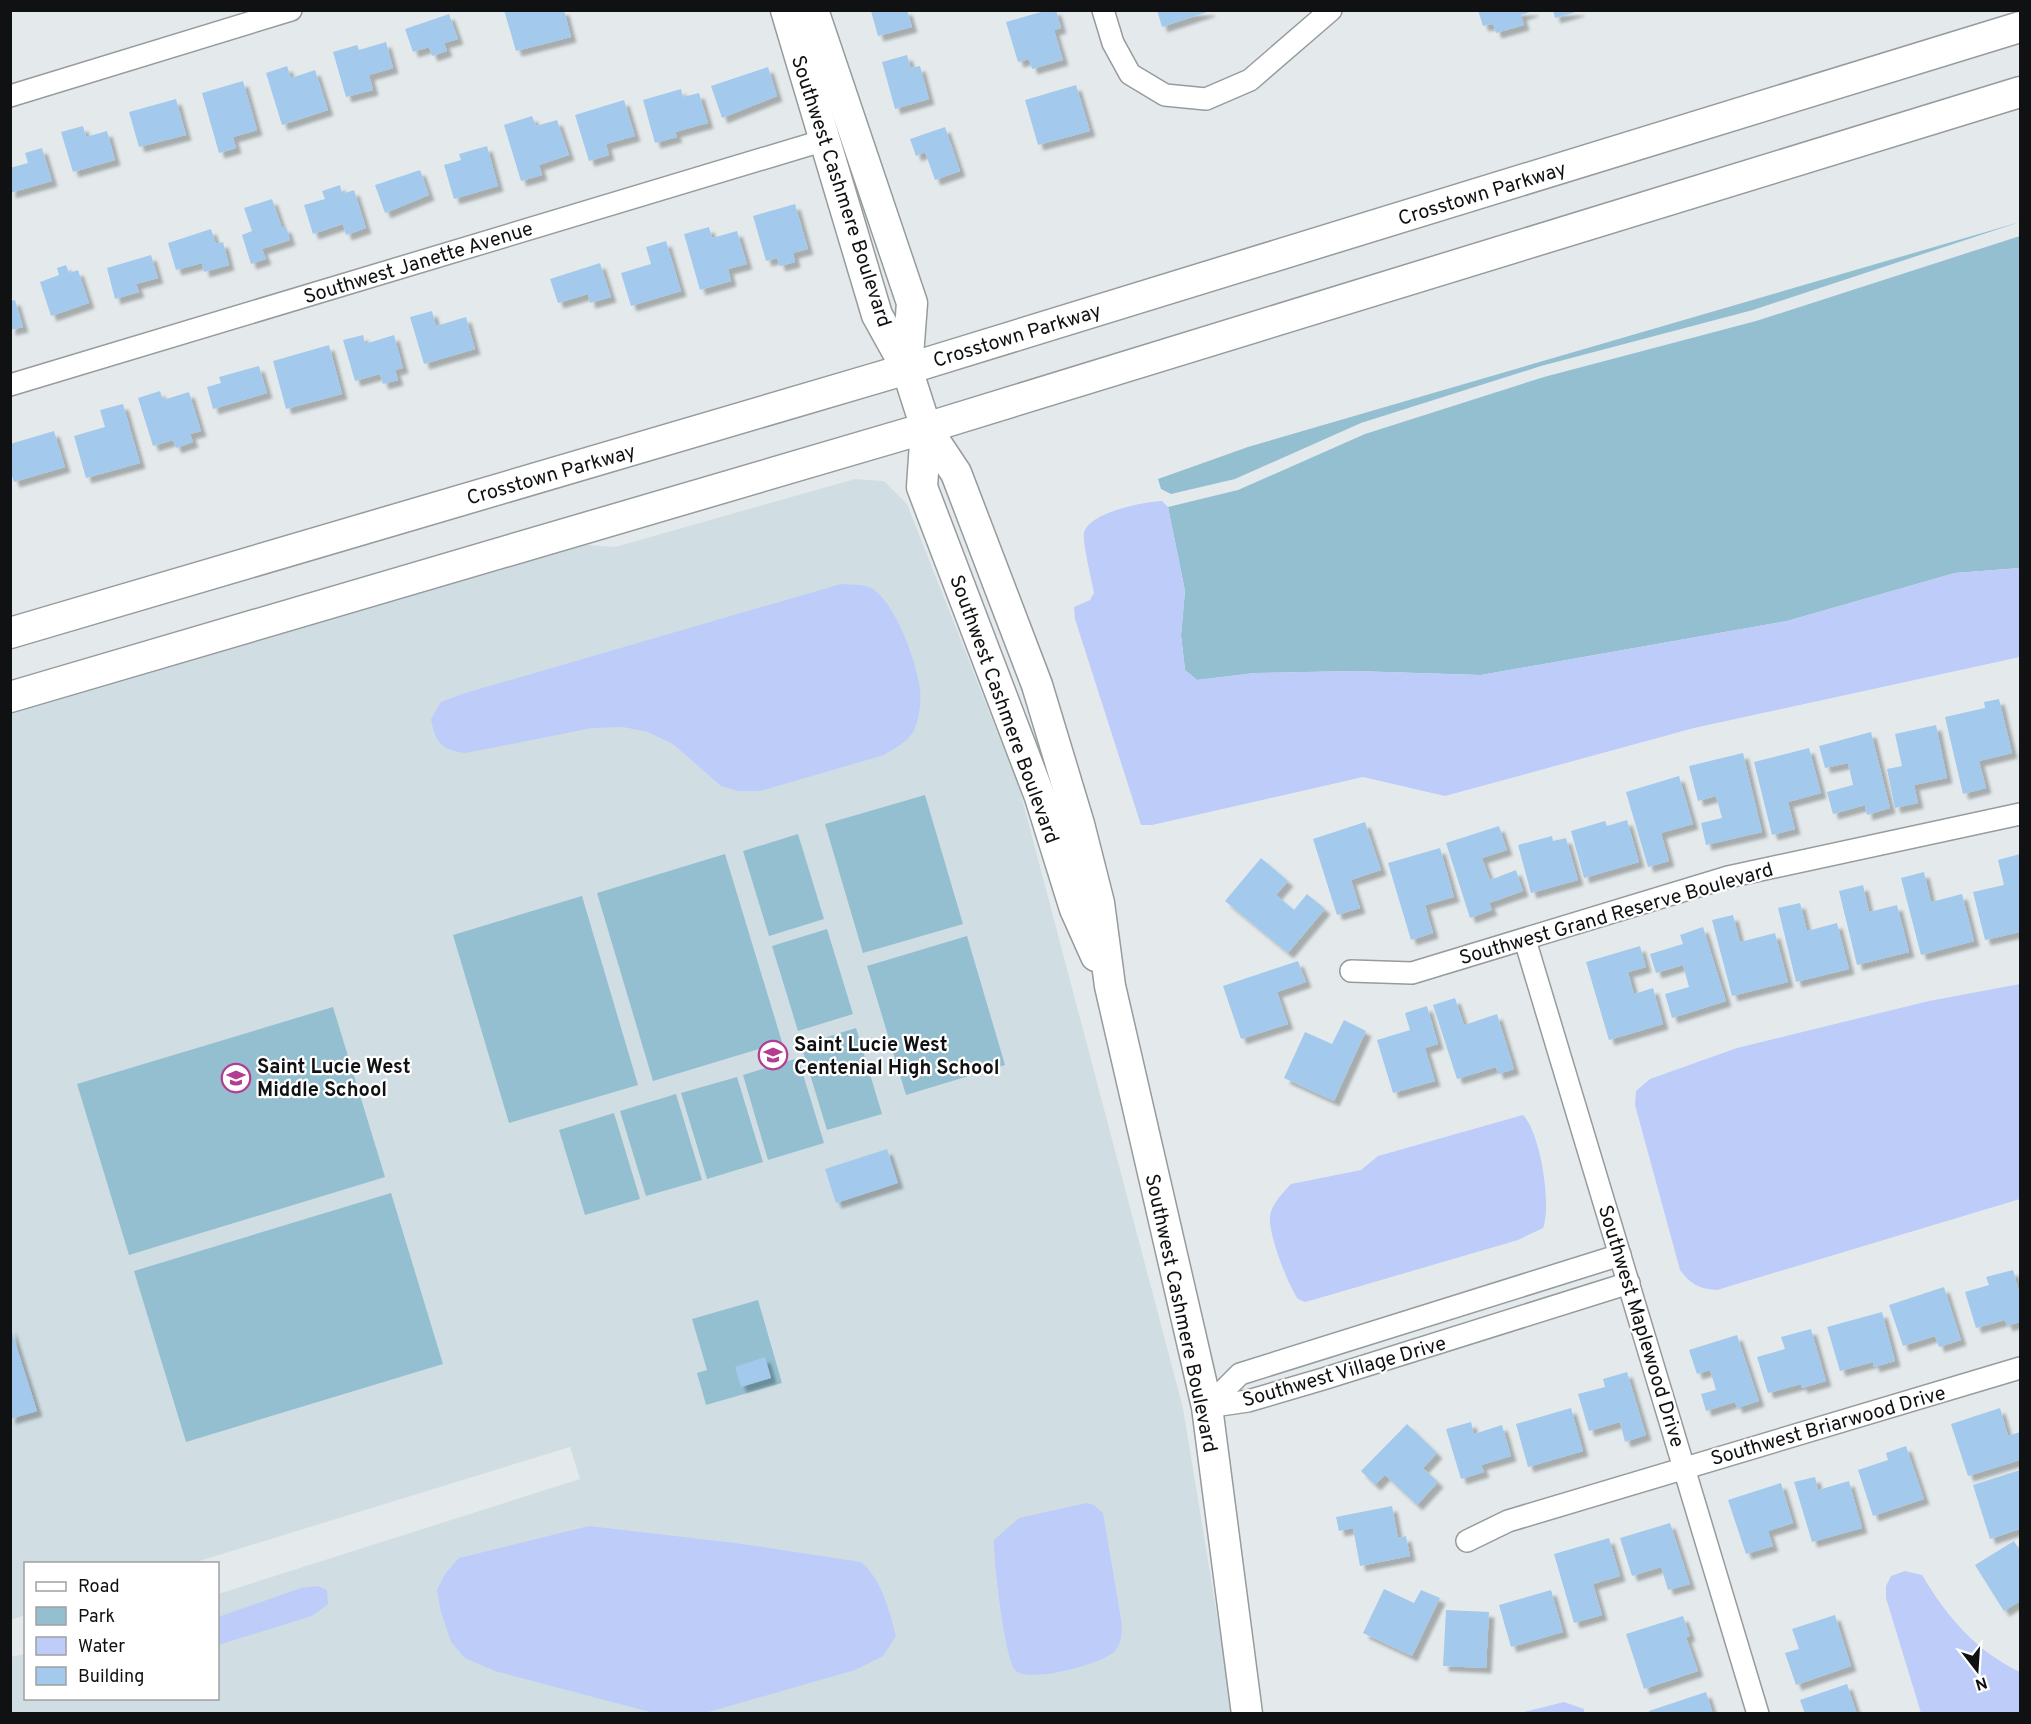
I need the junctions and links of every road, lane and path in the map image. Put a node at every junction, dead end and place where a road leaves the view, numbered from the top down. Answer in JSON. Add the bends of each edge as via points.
{"nodes":[{"id":1,"x":291,"y":10,"type":"edge"},
{"id":2,"x":786,"y":10,"type":"edge"},
{"id":3,"x":813,"y":10,"type":"edge"},
{"id":4,"x":1102,"y":10,"type":"edge"},
{"id":5,"x":1331,"y":10,"type":"edge"},
{"id":6,"x":2020,"y":27,"type":"edge"},
{"id":7,"x":2020,"y":92,"type":"edge"},
{"id":8,"x":10,"y":96,"type":"edge"},
{"id":9,"x":825,"y":140,"type":"junction"},
{"id":10,"x":907,"y":369,"type":"junction"},
{"id":11,"x":10,"y":385,"type":"edge"},
{"id":12,"x":926,"y":428,"type":"junction"},
{"id":13,"x":10,"y":633,"type":"edge"},
{"id":14,"x":10,"y":697,"type":"edge"},
{"id":15,"x":2020,"y":814,"type":"edge"},
{"id":16,"x":1525,"y":940,"type":"junction"},
{"id":17,"x":1351,"y":971,"type":"dead end"},
{"id":18,"x":1620,"y":1255,"type":"junction"},
{"id":19,"x":1629,"y":1283,"type":"junction"},
{"id":20,"x":2020,"y":1368,"type":"edge"},
{"id":21,"x":1207,"y":1407,"type":"junction"},
{"id":22,"x":1685,"y":1467,"type":"junction"},
{"id":23,"x":1467,"y":1542,"type":"dead end"},
{"id":24,"x":1247,"y":1713,"type":"edge"},
{"id":25,"x":1758,"y":1713,"type":"edge"}],
"edges":[{"from":1,"to":8,"type":"street"},
{"from":2,"to":9,"type":"main road","name":"Southwest Cashmere Boulevard"},
{"from":3,"to":10,"type":"main road","name":"Southwest Cashmere Boulevard","via":[[912,303]]},
{"from":4,"to":5,"type":"street","via":[[1113,43],[1130,74],[1165,94],[1206,99],[1250,80]]},
{"from":6,"to":10,"type":"main road","name":"Crosstown Parkway"},
{"from":7,"to":12,"type":"main road"},
{"from":9,"to":10,"type":"main road","name":"Southwest Cashmere Boulevard","via":[[877,315]]},
{"from":9,"to":11,"type":"street","name":"Southwest Janette Avenue"},
{"from":10,"to":12,"type":"main road","name":"Southwest Cashmere Boulevard"},
{"from":10,"to":13,"type":"main road","name":"Crosstown Parkway"},
{"from":12,"to":14,"type":"main road"},
{"from":12,"to":21,"type":"main road","name":"Southwest Cashmere Boulevard","via":[[922,487],[1040,796],[1075,909],[1110,986]]},
{"from":15,"to":16,"type":"street","name":"Southwest Grand Reserve Boulevard","via":[[1728,877]]},
{"from":16,"to":17,"type":"street","name":"Southwest Grand Reserve Boulevard","via":[[1412,973]]},
{"from":16,"to":18,"type":"street","name":"Southwest Maplewood Drive"},
{"from":18,"to":19,"type":"street","name":"Southwest Maplewood Drive"},
{"from":18,"to":21,"type":"street","name":"Southwest Village Drive","via":[[1240,1374]]},
{"from":19,"to":21,"type":"street","name":"Southwest Village Drive","via":[[1323,1380],[1248,1401]]},
{"from":19,"to":22,"type":"street","name":"Southwest Maplewood Drive"},
{"from":20,"to":22,"type":"street","name":"Southwest Briarwood Drive"},
{"from":21,"to":24,"type":"main road","name":"Southwest Cashmere Boulevard"},
{"from":22,"to":23,"type":"street","name":"Southwest Briarwood Drive","via":[[1508,1521]]},
{"from":22,"to":25,"type":"street","name":"Southwest Maplewood Drive"}]}
